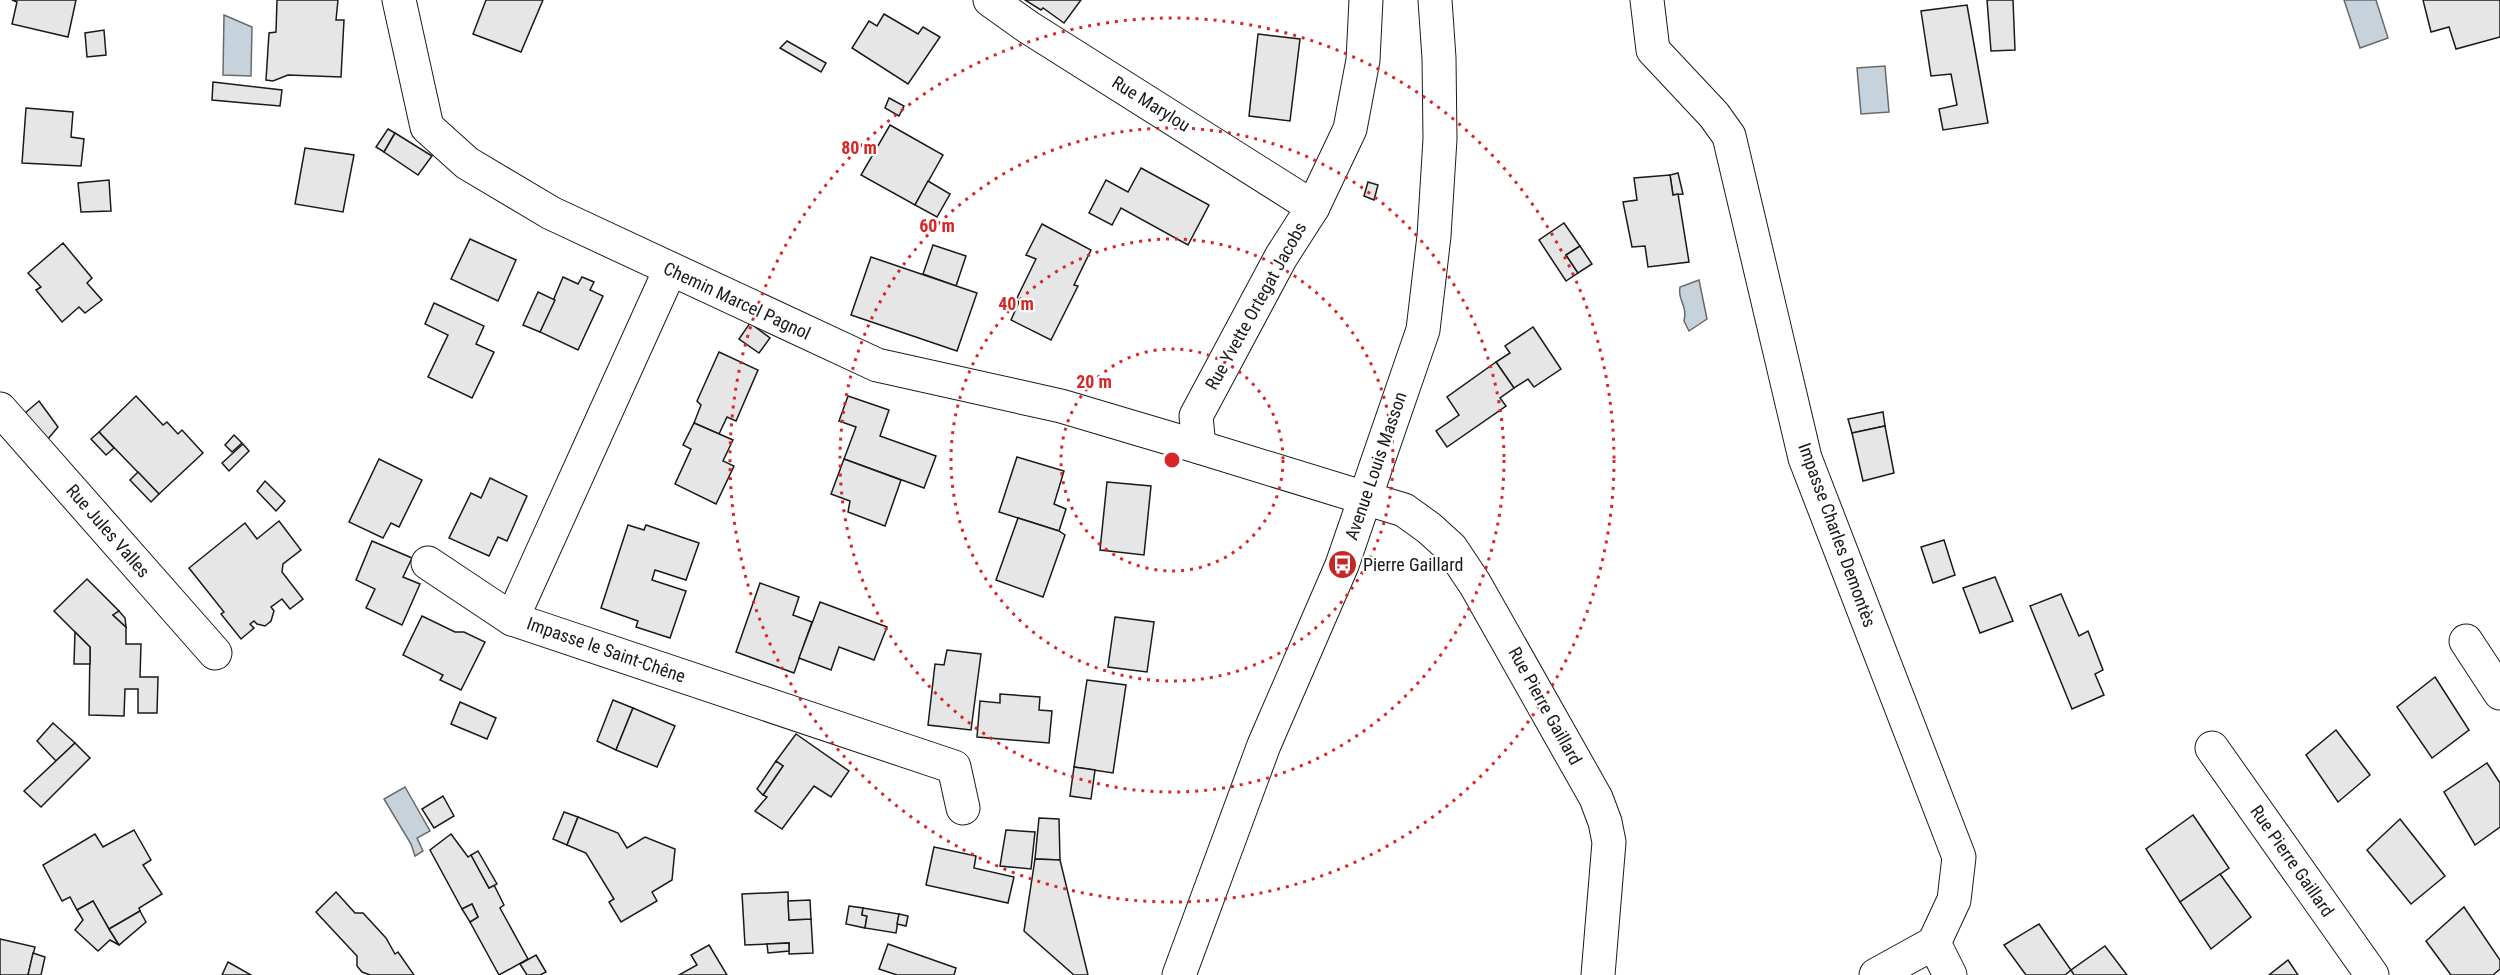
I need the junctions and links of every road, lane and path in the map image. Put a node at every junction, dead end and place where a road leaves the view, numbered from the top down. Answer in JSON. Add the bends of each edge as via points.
{"nodes":[{"id":1,"x":399,"y":0,"type":"edge"},
{"id":2,"x":990,"y":0,"type":"edge"},
{"id":3,"x":1366,"y":0,"type":"edge"},
{"id":4,"x":1435,"y":0,"type":"edge"},
{"id":5,"x":1647,"y":0,"type":"edge"},
{"id":6,"x":1313,"y":207,"type":"junction"},
{"id":7,"x":670,"y":270,"type":"junction"},
{"id":8,"x":0,"y":409,"type":"edge"},
{"id":9,"x":1199,"y":447,"type":"junction"},
{"id":10,"x":1366,"y":500,"type":"junction"},
{"id":11,"x":428,"y":563,"type":"dead end"},
{"id":12,"x":512,"y":619,"type":"junction"},
{"id":13,"x":2466,"y":641,"type":"dead end"},
{"id":14,"x":215,"y":653,"type":"dead end"},
{"id":15,"x":2500,"y":693,"type":"edge"},
{"id":16,"x":2212,"y":748,"type":"dead end"},
{"id":17,"x":963,"y":808,"type":"dead end"},
{"id":18,"x":1934,"y":943,"type":"junction"},
{"id":19,"x":1179,"y":975,"type":"edge"},
{"id":20,"x":1598,"y":975,"type":"edge"},
{"id":21,"x":1876,"y":975,"type":"edge"},
{"id":22,"x":1950,"y":975,"type":"edge"},
{"id":23,"x":2372,"y":975,"type":"edge"}],
"edges":[{"from":1,"to":7,"type":"street","name":"Chemin Marcel Pagnol","via":[[427,127],[467,163],[551,213]]},
{"from":2,"to":6,"type":"street","name":"Rue Marylou"},
{"from":3,"to":6,"type":"street","name":"Rue Yvette Ortegat Jacobs","via":[[1363,60],[1350,129]]},
{"from":4,"to":10,"type":"street","name":"Avenue Louis Masson","via":[[1440,138],[1423,330]]},
{"from":5,"to":18,"type":"street","name":"Impasse Charles Demontès","via":[[1653,50],[1729,135],[1805,458],[1959,857],[1954,900]]},
{"from":6,"to":9,"type":"street","name":"Rue Yvette Ortegat Jacobs","via":[[1281,257],[1196,416]]},
{"from":7,"to":9,"type":"street","name":"Chemin Marcel Pagnol","via":[[877,365],[1061,406]]},
{"from":7,"to":12,"type":"street","name":"Impasse le Saint-Chêne"},
{"from":8,"to":14,"type":"street","name":"Rue Jules Valles"},
{"from":9,"to":10,"type":"street"},
{"from":10,"to":19,"type":"street","name":"Avenue Louis Masson","via":[[1334,586],[1264,745]]},
{"from":10,"to":20,"type":"street","name":"Rue Pierre Gaillard","via":[[1404,510],[1451,548],[1505,634],[1596,798],[1609,842]]},
{"from":11,"to":12,"type":"street"},
{"from":12,"to":17,"type":"street","name":"Impasse le Saint-Chêne","via":[[954,767]]},
{"from":13,"to":15,"type":"street"},
{"from":16,"to":23,"type":"street","name":"Rue Pierre Gaillard"},
{"from":18,"to":21,"type":"street"},
{"from":18,"to":22,"type":"street"}]}
